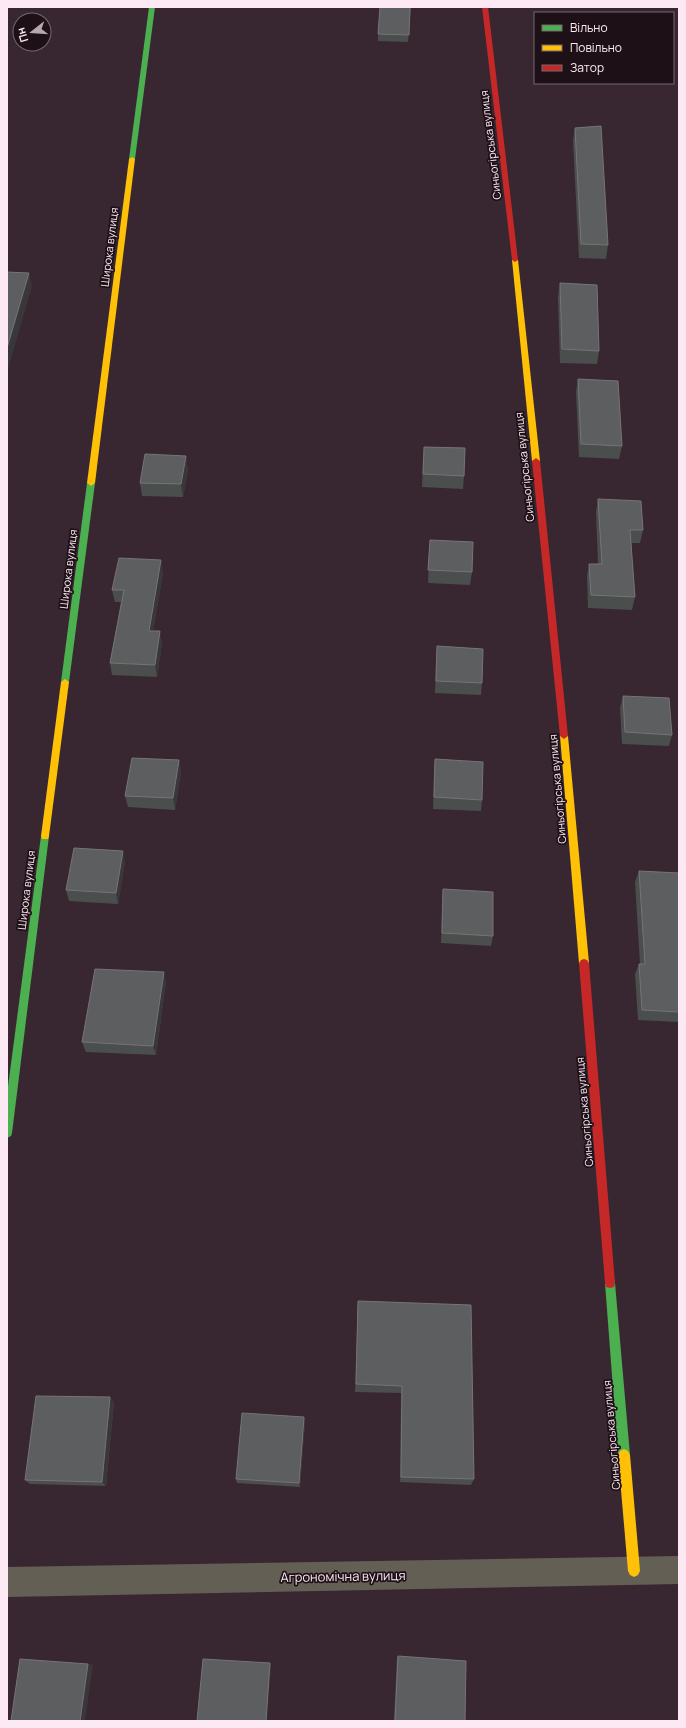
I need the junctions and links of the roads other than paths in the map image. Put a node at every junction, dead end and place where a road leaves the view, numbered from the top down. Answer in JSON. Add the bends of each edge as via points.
{"nodes":[{"id":1,"x":152,"y":7,"type":"edge"},
{"id":2,"x":485,"y":7,"type":"edge"},
{"id":3,"x":7,"y":1133,"type":"edge"},
{"id":4,"x":679,"y":1570,"type":"edge"},
{"id":5,"x":634,"y":1571,"type":"junction"},
{"id":6,"x":7,"y":1582,"type":"edge"}],
"edges":[{"from":1,"to":3,"type":"street","name":"Широка вулиця"},
{"from":2,"to":5,"type":"street","name":"Синьогірська вулиця","via":[[507,186],[567,763]]},
{"from":4,"to":5,"type":"street","name":"Агрономічна вулиця"},
{"from":5,"to":6,"type":"street","name":"Агрономічна вулиця"}]}
